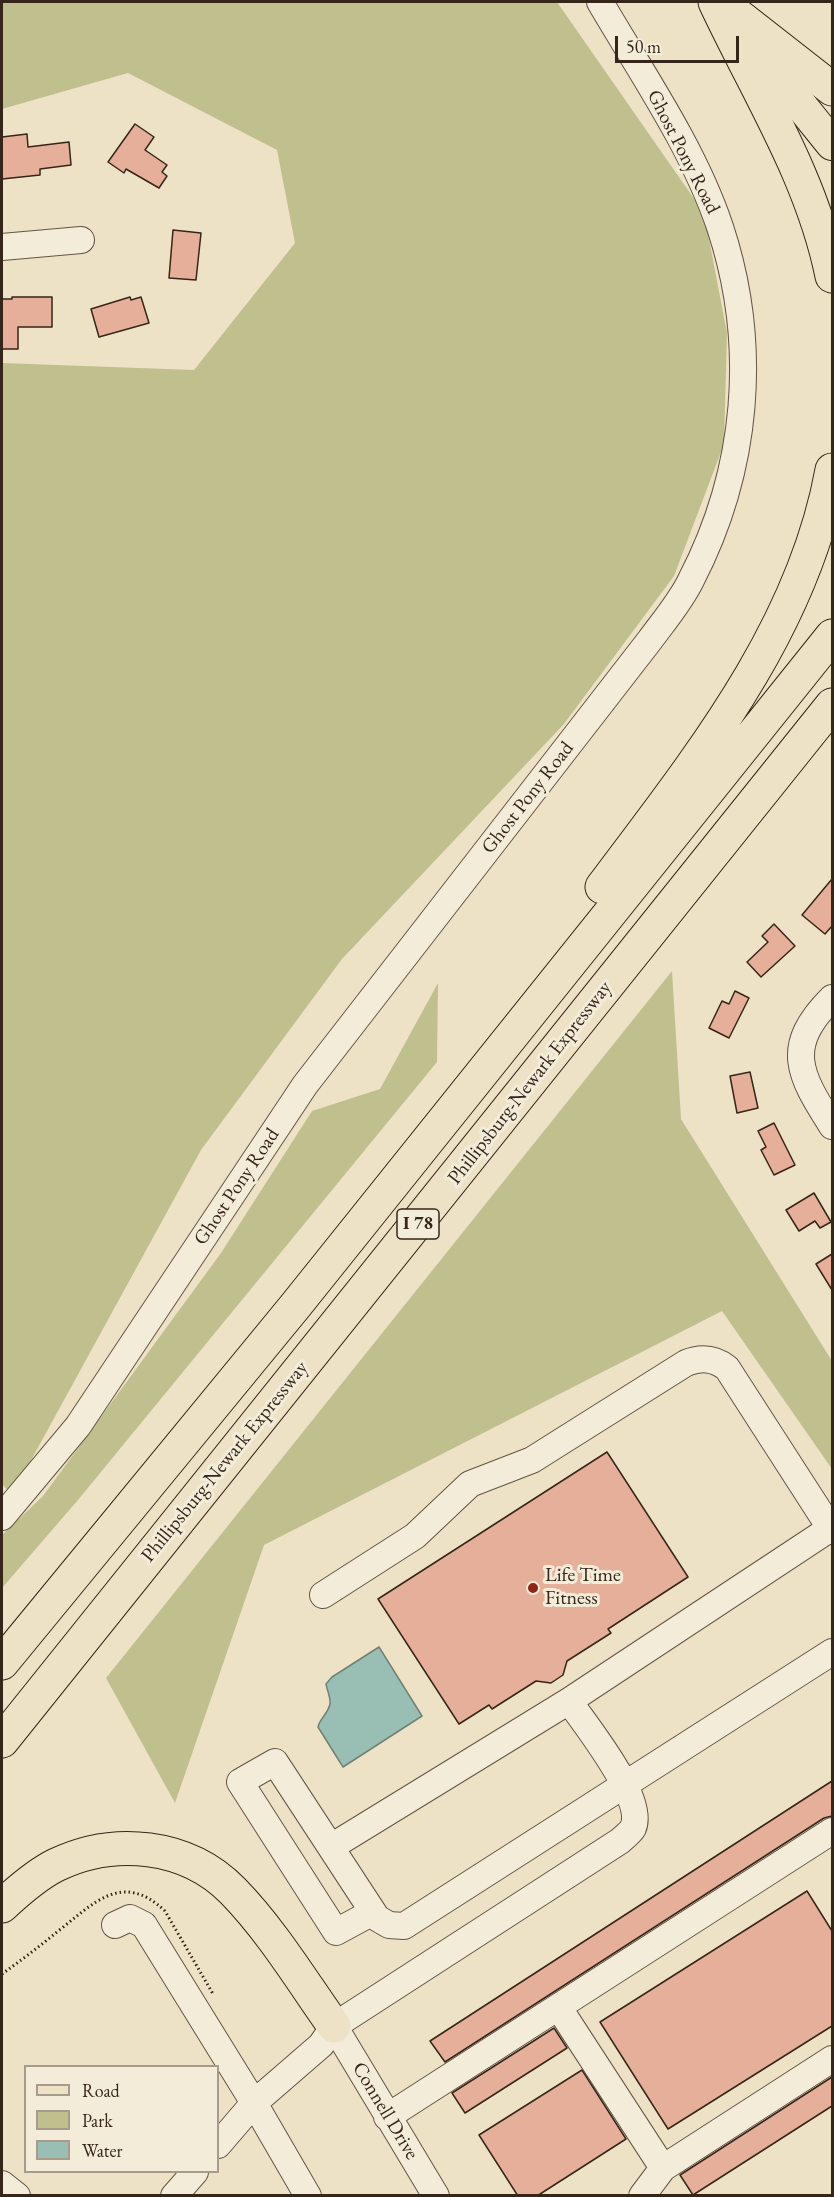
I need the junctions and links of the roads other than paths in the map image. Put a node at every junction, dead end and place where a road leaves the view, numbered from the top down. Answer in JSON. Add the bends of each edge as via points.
{"nodes":[{"id":1,"x":600,"y":2,"type":"edge"},
{"id":2,"x":721,"y":3,"type":"edge"},
{"id":3,"x":832,"y":89,"type":"edge"},
{"id":4,"x":832,"y":144,"type":"edge"},
{"id":5,"x":81,"y":240,"type":"dead end"},
{"id":6,"x":2,"y":247,"type":"edge"},
{"id":7,"x":832,"y":276,"type":"edge"},
{"id":8,"x":832,"y":470,"type":"edge"},
{"id":9,"x":832,"y":636,"type":"edge"},
{"id":10,"x":832,"y":705,"type":"edge"},
{"id":11,"x":832,"y":998,"type":"edge"},
{"id":12,"x":503,"y":1044,"type":"junction"},
{"id":13,"x":832,"y":1126,"type":"edge"},
{"id":14,"x":2,"y":1517,"type":"edge"},
{"id":15,"x":832,"y":1530,"type":"edge"},
{"id":16,"x":323,"y":1595,"type":"dead end"},
{"id":17,"x":832,"y":1652,"type":"edge"},
{"id":18,"x":2,"y":1663,"type":"edge"},
{"id":19,"x":569,"y":1701,"type":"junction"},
{"id":20,"x":2,"y":1741,"type":"edge"},
{"id":21,"x":625,"y":1786,"type":"junction"},
{"id":22,"x":832,"y":1831,"type":"edge"},
{"id":23,"x":331,"y":1847,"type":"junction"},
{"id":24,"x":2,"y":1906,"type":"edge"},
{"id":25,"x":373,"y":1912,"type":"junction"},
{"id":26,"x":115,"y":1925,"type":"dead end"},
{"id":27,"x":559,"y":2008,"type":"junction"},
{"id":28,"x":334,"y":2026,"type":"junction"},
{"id":29,"x":832,"y":2060,"type":"edge"},
{"id":30,"x":254,"y":2103,"type":"junction"},
{"id":31,"x":387,"y":2117,"type":"junction"},
{"id":32,"x":219,"y":2144,"type":"edge"},
{"id":33,"x":663,"y":2168,"type":"junction"},
{"id":34,"x":194,"y":2173,"type":"edge"},
{"id":35,"x":2,"y":2184,"type":"edge"},
{"id":36,"x":16,"y":2196,"type":"edge"},
{"id":37,"x":174,"y":2196,"type":"edge"},
{"id":38,"x":308,"y":2196,"type":"edge"},
{"id":39,"x":436,"y":2196,"type":"edge"},
{"id":40,"x":642,"y":2196,"type":"edge"}],
"edges":[{"from":1,"to":14,"type":"street","name":"Ghost Pony Road","via":[[702,183],[732,270],[742,338],[742,407],[726,498],[710,541],[690,583],[650,640],[305,1085],[78,1426]]},
{"from":2,"to":3,"type":"highway"},
{"from":2,"to":4,"type":"main road"},
{"from":2,"to":7,"type":"highway","via":[[798,169],[818,219]]},
{"from":5,"to":6,"type":"street"},
{"from":8,"to":12,"type":"highway","via":[[810,552],[770,642],[742,693],[549,958]]},
{"from":9,"to":12,"type":"highway","number":"I 78"},
{"from":10,"to":20,"type":"highway","name":"Phillipsburg-Newark Expressway","number":"I 78"},
{"from":11,"to":13,"type":"street","via":[[812,1019],[801,1051],[806,1082]]},
{"from":12,"to":18,"type":"highway","number":"I 78","via":[[296,1305]]},
{"from":15,"to":16,"type":"street","via":[[728,1368],[714,1360],[694,1360],[532,1460],[470,1484],[415,1536]]},
{"from":15,"to":19,"type":"street"},
{"from":17,"to":21,"type":"street"},
{"from":19,"to":21,"type":"street"},
{"from":19,"to":23,"type":"street"},
{"from":21,"to":25,"type":"street","via":[[412,1922],[389,1925]]},
{"from":21,"to":28,"type":"street","via":[[635,1818],[627,1835]]},
{"from":22,"to":27,"type":"street"},
{"from":23,"to":25,"type":"street"},
{"from":23,"to":25,"type":"street","via":[[275,1762],[240,1782],[336,1932]]},
{"from":24,"to":28,"type":"highway","via":[[23,1886],[54,1866],[87,1853],[135,1847],[188,1860],[232,1891]]},
{"from":26,"to":30,"type":"street","via":[[130,1918],[144,1925]]},
{"from":27,"to":31,"type":"street"},
{"from":27,"to":33,"type":"street"},
{"from":28,"to":30,"type":"street","via":[[321,2045]]},
{"from":28,"to":31,"type":"street","name":"Connell Drive"},
{"from":29,"to":33,"type":"street"},
{"from":30,"to":32,"type":"street"},
{"from":30,"to":38,"type":"street"},
{"from":31,"to":39,"type":"street","name":"Connell Drive"},
{"from":33,"to":40,"type":"street"},
{"from":34,"to":37,"type":"street"},
{"from":35,"to":36,"type":"street"}]}
